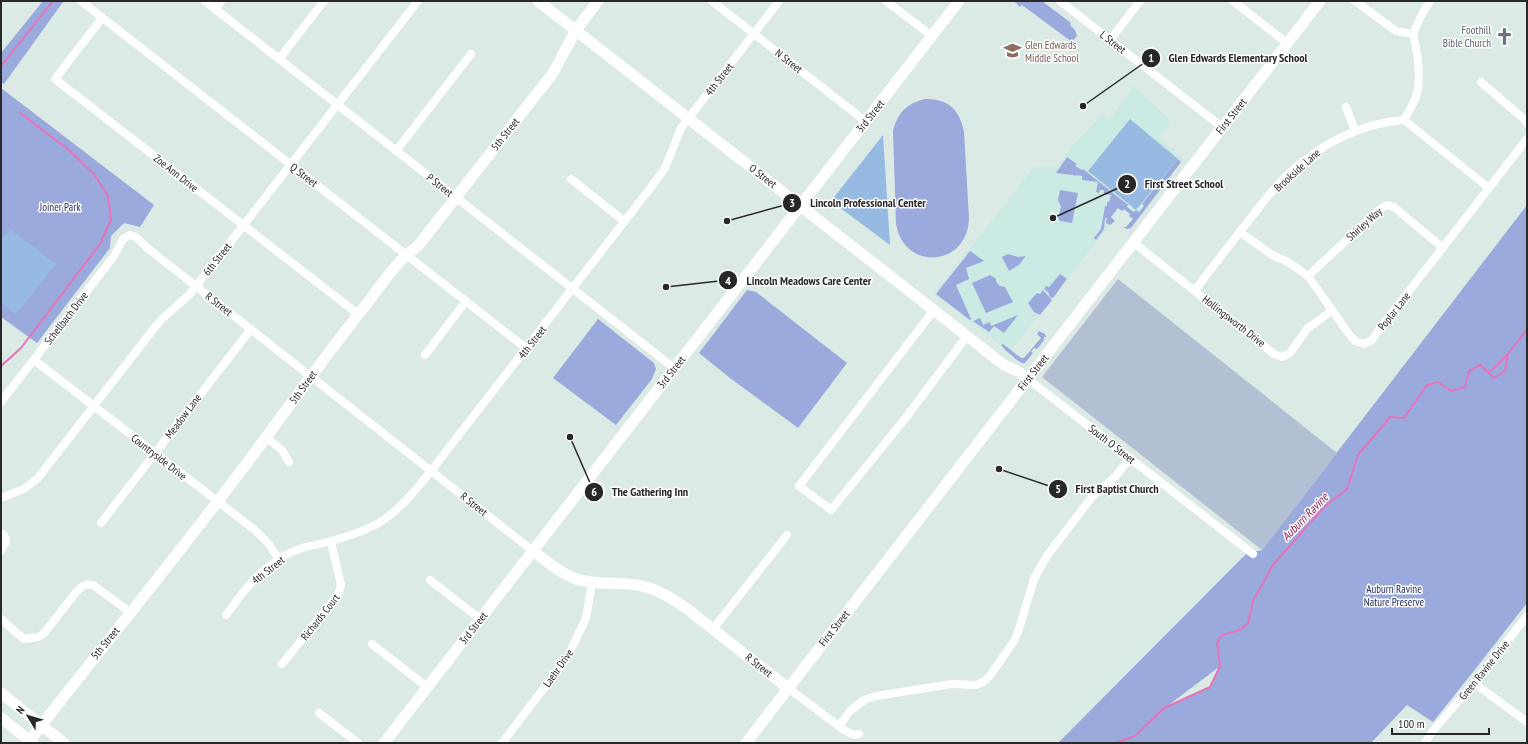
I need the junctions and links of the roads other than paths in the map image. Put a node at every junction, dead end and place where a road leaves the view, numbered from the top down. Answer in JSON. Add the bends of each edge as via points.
{"nodes":[{"id":1,"x":81,"y":1,"type":"edge"},
{"id":2,"x":205,"y":1,"type":"edge"},
{"id":3,"x":221,"y":1,"type":"edge"},
{"id":4,"x":324,"y":1,"type":"edge"},
{"id":5,"x":418,"y":1,"type":"edge"},
{"id":6,"x":538,"y":1,"type":"edge"},
{"id":7,"x":598,"y":1,"type":"edge"},
{"id":8,"x":712,"y":1,"type":"edge"},
{"id":9,"x":779,"y":1,"type":"edge"},
{"id":10,"x":886,"y":1,"type":"edge"},
{"id":11,"x":959,"y":1,"type":"edge"},
{"id":12,"x":1060,"y":1,"type":"edge"},
{"id":13,"x":1140,"y":1,"type":"edge"},
{"id":14,"x":1234,"y":1,"type":"edge"},
{"id":15,"x":1320,"y":1,"type":"edge"},
{"id":16,"x":1355,"y":1,"type":"edge"},
{"id":17,"x":1430,"y":1,"type":"edge"},
{"id":18,"x":215,"y":9,"type":"junction"},
{"id":19,"x":102,"y":18,"type":"junction"},
{"id":20,"x":576,"y":30,"type":"junction"},
{"id":21,"x":754,"y":34,"type":"junction"},
{"id":22,"x":1413,"y":34,"type":"junction"},
{"id":23,"x":932,"y":36,"type":"junction"},
{"id":24,"x":1110,"y":40,"type":"junction"},
{"id":25,"x":1288,"y":43,"type":"junction"},
{"id":26,"x":471,"y":54,"type":"dead end"},
{"id":27,"x":279,"y":59,"type":"junction"},
{"id":28,"x":1481,"y":82,"type":"dead end"},
{"id":29,"x":337,"y":105,"type":"junction"},
{"id":30,"x":1346,"y":107,"type":"dead end"},
{"id":31,"x":688,"y":118,"type":"junction"},
{"id":32,"x":1404,"y":120,"type":"junction"},
{"id":33,"x":865,"y":121,"type":"junction"},
{"id":34,"x":1527,"y":124,"type":"edge"},
{"id":35,"x":1222,"y":127,"type":"junction"},
{"id":36,"x":1355,"y":131,"type":"junction"},
{"id":37,"x":1527,"y":139,"type":"edge"},
{"id":38,"x":396,"y":151,"type":"junction"},
{"id":39,"x":290,"y":164,"type":"junction"},
{"id":40,"x":571,"y":179,"type":"dead end"},
{"id":41,"x":1489,"y":188,"type":"junction"},
{"id":42,"x":456,"y":197,"type":"junction"},
{"id":43,"x":800,"y":205,"type":"junction"},
{"id":44,"x":624,"y":221,"type":"junction"},
{"id":45,"x":244,"y":225,"type":"junction"},
{"id":46,"x":1240,"y":232,"type":"junction"},
{"id":47,"x":130,"y":235,"type":"joint"},
{"id":48,"x":1133,"y":242,"type":"junction"},
{"id":49,"x":1443,"y":248,"type":"junction"},
{"id":50,"x":406,"y":254,"type":"junction"},
{"id":51,"x":1308,"y":276,"type":"junction"},
{"id":52,"x":196,"y":286,"type":"junction"},
{"id":53,"x":573,"y":289,"type":"junction"},
{"id":54,"x":1195,"y":290,"type":"junction"},
{"id":55,"x":466,"y":301,"type":"junction"},
{"id":56,"x":934,"y":310,"type":"junction"},
{"id":57,"x":1331,"y":311,"type":"junction"},
{"id":58,"x":358,"y":314,"type":"junction"},
{"id":59,"x":251,"y":329,"type":"junction"},
{"id":60,"x":967,"y":336,"type":"junction"},
{"id":61,"x":526,"y":349,"type":"junction"},
{"id":62,"x":426,"y":355,"type":"dead end"},
{"id":63,"x":34,"y":360,"type":"junction"},
{"id":64,"x":674,"y":368,"type":"junction"},
{"id":65,"x":311,"y":375,"type":"junction"},
{"id":66,"x":1028,"y":379,"type":"junction"},
{"id":67,"x":1,"y":402,"type":"edge"},
{"id":68,"x":94,"y":406,"type":"junction"},
{"id":69,"x":266,"y":437,"type":"junction"},
{"id":70,"x":155,"y":454,"type":"junction"},
{"id":71,"x":1130,"y":458,"type":"junction"},
{"id":72,"x":289,"y":462,"type":"dead end"},
{"id":73,"x":432,"y":470,"type":"junction"},
{"id":74,"x":1,"y":498,"type":"edge"},
{"id":75,"x":217,"y":502,"type":"junction"},
{"id":76,"x":101,"y":523,"type":"dead end"},
{"id":77,"x":1,"y":533,"type":"edge"},
{"id":78,"x":787,"y":535,"type":"dead end"},
{"id":79,"x":331,"y":542,"type":"junction"},
{"id":80,"x":1,"y":551,"type":"edge"},
{"id":81,"x":533,"y":551,"type":"junction"},
{"id":82,"x":1253,"y":554,"type":"dead end"},
{"id":83,"x":278,"y":559,"type":"junction"},
{"id":84,"x":430,"y":580,"type":"dead end"},
{"id":85,"x":592,"y":583,"type":"junction"},
{"id":86,"x":130,"y":612,"type":"junction"},
{"id":87,"x":226,"y":615,"type":"dead end"},
{"id":88,"x":1527,"y":616,"type":"edge"},
{"id":89,"x":1,"y":619,"type":"edge"},
{"id":90,"x":480,"y":619,"type":"junction"},
{"id":91,"x":713,"y":629,"type":"junction"},
{"id":92,"x":372,"y":644,"type":"dead end"},
{"id":93,"x":282,"y":664,"type":"dead end"},
{"id":94,"x":1474,"y":683,"type":"junction"},
{"id":95,"x":427,"y":688,"type":"junction"},
{"id":96,"x":788,"y":688,"type":"junction"},
{"id":97,"x":1,"y":693,"type":"edge"},
{"id":98,"x":319,"y":713,"type":"dead end"},
{"id":99,"x":1,"y":718,"type":"edge"},
{"id":100,"x":1527,"y":722,"type":"edge"},
{"id":101,"x":41,"y":726,"type":"junction"},
{"id":102,"x":839,"y":726,"type":"junction"},
{"id":103,"x":859,"y":734,"type":"dead end"},
{"id":104,"x":30,"y":742,"type":"edge"},
{"id":105,"x":64,"y":743,"type":"edge"},
{"id":106,"x":358,"y":743,"type":"edge"},
{"id":107,"x":384,"y":743,"type":"edge"},
{"id":108,"x":502,"y":743,"type":"edge"},
{"id":109,"x":746,"y":743,"type":"edge"},
{"id":110,"x":1425,"y":743,"type":"edge"}],
"edges":[{"from":1,"to":19,"type":"street","name":"Q Street"},
{"from":2,"to":18,"type":"street","name":"P Street"},
{"from":3,"to":18,"type":"street"},
{"from":4,"to":27,"type":"street"},
{"from":5,"to":29,"type":"street","name":"6th Street"},
{"from":6,"to":20,"type":"street","name":"O Street"},
{"from":7,"to":20,"type":"street","name":"5th Street"},
{"from":8,"to":21,"type":"street","name":"N Street"},
{"from":9,"to":21,"type":"street","name":"4th Street"},
{"from":10,"to":23,"type":"street"},
{"from":11,"to":23,"type":"street","name":"3rd Street"},
{"from":12,"to":24,"type":"street","name":"L Street"},
{"from":13,"to":24,"type":"street"},
{"from":14,"to":25,"type":"street"},
{"from":15,"to":25,"type":"street","name":"First Street"},
{"from":16,"to":22,"type":"street","via":[[1396,31]]},
{"from":17,"to":22,"type":"street"},
{"from":18,"to":27,"type":"street","name":"P Street"},
{"from":19,"to":39,"type":"street","name":"Q Street"},
{"from":19,"to":45,"type":"street","name":"Zoe Ann Drive","via":[[55,79]]},
{"from":20,"to":31,"type":"street","name":"O Street"},
{"from":20,"to":42,"type":"street","name":"5th Street","via":[[553,73]]},
{"from":21,"to":31,"type":"street","name":"4th Street"},
{"from":21,"to":33,"type":"street","name":"N Street"},
{"from":22,"to":32,"type":"street","via":[[1419,79],[1416,97]]},
{"from":23,"to":33,"type":"street","name":"3rd Street"},
{"from":24,"to":35,"type":"street","name":"L Street"},
{"from":25,"to":35,"type":"street","name":"First Street"},
{"from":26,"to":38,"type":"street"},
{"from":27,"to":29,"type":"street","name":"P Street"},
{"from":28,"to":34,"type":"street"},
{"from":29,"to":38,"type":"street","name":"P Street"},
{"from":29,"to":39,"type":"street","name":"6th Street"},
{"from":30,"to":36,"type":"street"},
{"from":31,"to":43,"type":"street","name":"O Street"},
{"from":31,"to":44,"type":"street","name":"4th Street","via":[[665,168]]},
{"from":32,"to":36,"type":"street","name":"Brookside Lane","via":[[1390,121]]},
{"from":32,"to":41,"type":"street"},
{"from":33,"to":43,"type":"street","name":"3rd Street"},
{"from":35,"to":48,"type":"street","name":"First Street"},
{"from":36,"to":46,"type":"street","name":"Brookside Lane","via":[[1318,150],[1301,163],[1270,194]]},
{"from":37,"to":41,"type":"street","name":"Poplar Lane"},
{"from":38,"to":42,"type":"street","name":"P Street"},
{"from":39,"to":45,"type":"street","name":"6th Street"},
{"from":39,"to":50,"type":"street","name":"Q Street"},
{"from":40,"to":44,"type":"street"},
{"from":41,"to":49,"type":"street","name":"Poplar Lane"},
{"from":42,"to":50,"type":"street","name":"5th Street","via":[[418,246]]},
{"from":42,"to":53,"type":"street","name":"P Street"},
{"from":43,"to":56,"type":"street","name":"O Street"},
{"from":43,"to":64,"type":"street","name":"3rd Street"},
{"from":44,"to":53,"type":"street","name":"4th Street"},
{"from":45,"to":52,"type":"street","name":"6th Street"},
{"from":45,"to":58,"type":"street","name":"Zoe Ann Drive"},
{"from":46,"to":51,"type":"street","name":"Poplar Lane"},
{"from":46,"to":54,"type":"street","name":"Brookside Lane"},
{"from":47,"to":52,"type":"street","name":"R Street","via":[[136,237]]},
{"from":47,"to":63,"type":"street","name":"Schellbach Drive","via":[[123,239],[114,256]]},
{"from":48,"to":54,"type":"street","name":"Hollingsworth Drive"},
{"from":48,"to":66,"type":"street","name":"First Street"},
{"from":49,"to":51,"type":"street","name":"Shirley Way","via":[[1387,205]]},
{"from":49,"to":57,"type":"street","name":"Poplar Lane","via":[[1372,340],[1364,344],[1355,341]]},
{"from":50,"to":55,"type":"street","name":"Q Street"},
{"from":50,"to":58,"type":"street","name":"5th Street"},
{"from":51,"to":57,"type":"street","name":"Poplar Lane"},
{"from":52,"to":59,"type":"street","name":"R Street"},
{"from":52,"to":68,"type":"street","name":"6th Street","via":[[155,327]]},
{"from":53,"to":61,"type":"street","name":"4th Street"},
{"from":53,"to":64,"type":"street","name":"P Street"},
{"from":54,"to":57,"type":"street","name":"Hollingsworth Drive","via":[[1274,354],[1282,357],[1290,352],[1307,329]]},
{"from":55,"to":61,"type":"street","name":"Q Street"},
{"from":55,"to":62,"type":"street"},
{"from":56,"to":60,"type":"street","name":"O Street"},
{"from":56,"to":60,"type":"street","via":[[800,486],[831,510],[904,420]]},
{"from":58,"to":65,"type":"street","name":"5th Street"},
{"from":59,"to":65,"type":"street","name":"R Street"},
{"from":59,"to":70,"type":"street","name":"Meadow Lane"},
{"from":60,"to":66,"type":"street","name":"O Street"},
{"from":61,"to":73,"type":"street","name":"4th Street"},
{"from":63,"to":67,"type":"street","name":"Schellbach Drive"},
{"from":63,"to":68,"type":"street","name":"Countryside Drive"},
{"from":64,"to":81,"type":"street","name":"3rd Street"},
{"from":65,"to":69,"type":"street","name":"5th Street"},
{"from":65,"to":73,"type":"street","name":"R Street"},
{"from":66,"to":71,"type":"street","name":"South O Street"},
{"from":66,"to":96,"type":"street","name":"First Street"},
{"from":68,"to":70,"type":"street","name":"Countryside Drive"},
{"from":68,"to":74,"type":"street","name":"6th Street","via":[[38,478],[24,489]]},
{"from":69,"to":72,"type":"street","via":[[282,450]]},
{"from":69,"to":75,"type":"street","name":"5th Street"},
{"from":70,"to":75,"type":"street","name":"Countryside Drive"},
{"from":70,"to":76,"type":"street","name":"Meadow Lane"},
{"from":71,"to":82,"type":"street","name":"South O Street"},
{"from":71,"to":102,"type":"street","via":[[1115,477],[1092,497],[1046,556],[1034,580],[1014,642],[990,676],[976,685],[952,684],[876,696],[864,700],[850,711]]},
{"from":73,"to":79,"type":"street","name":"4th Street","via":[[392,514],[377,524]]},
{"from":73,"to":81,"type":"street","name":"R Street"},
{"from":75,"to":83,"type":"street","name":"Countryside Drive","via":[[255,530]]},
{"from":75,"to":86,"type":"street","name":"5th Street"},
{"from":77,"to":80,"type":"street","via":[[6,541]]},
{"from":78,"to":91,"type":"street"},
{"from":79,"to":83,"type":"street","name":"4th Street","via":[[300,549]]},
{"from":79,"to":93,"type":"street","name":"Richards Court","via":[[342,585],[338,595]]},
{"from":81,"to":85,"type":"street","name":"R Street","via":[[563,574]]},
{"from":81,"to":90,"type":"street","name":"3rd Street"},
{"from":83,"to":87,"type":"street","name":"4th Street","via":[[255,578]]},
{"from":84,"to":90,"type":"street"},
{"from":85,"to":91,"type":"street","name":"R Street","via":[[636,584],[655,590],[686,608]]},
{"from":85,"to":108,"type":"street","name":"Laehr Drive","via":[[586,618],[567,658]]},
{"from":86,"to":89,"type":"street","via":[[89,584],[77,591],[39,637],[24,638]]},
{"from":86,"to":101,"type":"street","name":"5th Street"},
{"from":88,"to":94,"type":"street","name":"Green Ravine Drive"},
{"from":90,"to":95,"type":"street","name":"3rd Street"},
{"from":91,"to":96,"type":"street","name":"R Street"},
{"from":92,"to":95,"type":"street"},
{"from":94,"to":100,"type":"street"},
{"from":94,"to":110,"type":"street","name":"Green Ravine Drive"},
{"from":95,"to":107,"type":"street","name":"3rd Street"},
{"from":96,"to":102,"type":"street","name":"R Street"},
{"from":96,"to":109,"type":"street","name":"First Street"},
{"from":97,"to":101,"type":"street"},
{"from":98,"to":106,"type":"street"},
{"from":99,"to":104,"type":"street"},
{"from":101,"to":104,"type":"street","name":"5th Street"},
{"from":101,"to":105,"type":"street"},
{"from":102,"to":103,"type":"street","name":"R Street","via":[[850,733]]}]}
